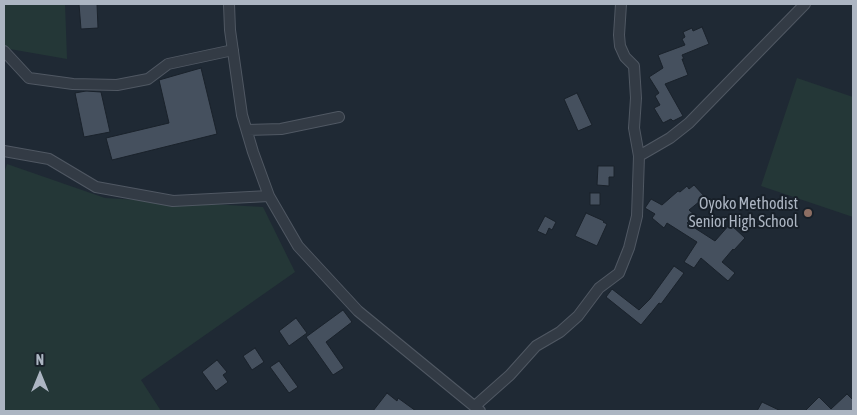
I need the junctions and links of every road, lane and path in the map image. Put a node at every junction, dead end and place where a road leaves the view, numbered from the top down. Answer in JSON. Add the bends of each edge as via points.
{"nodes":[{"id":1,"x":229,"y":4,"type":"edge"},
{"id":2,"x":621,"y":4,"type":"edge"},
{"id":3,"x":805,"y":4,"type":"edge"},
{"id":4,"x":233,"y":50,"type":"junction"},
{"id":5,"x":4,"y":51,"type":"edge"},
{"id":6,"x":339,"y":117,"type":"dead end"},
{"id":7,"x":247,"y":130,"type":"junction"},
{"id":8,"x":4,"y":151,"type":"edge"},
{"id":9,"x":639,"y":156,"type":"junction"},
{"id":10,"x":269,"y":196,"type":"junction"},
{"id":11,"x":477,"y":409,"type":"edge"}],
"edges":[{"from":1,"to":4,"type":"street"},
{"from":2,"to":9,"type":"street","via":[[620,46],[634,66],[634,128]]},
{"from":3,"to":9,"type":"street","via":[[689,123]]},
{"from":4,"to":5,"type":"street","via":[[168,64],[148,79],[117,85],[29,78]]},
{"from":4,"to":7,"type":"street"},
{"from":6,"to":7,"type":"street","via":[[281,129]]},
{"from":7,"to":10,"type":"street"},
{"from":8,"to":10,"type":"street","via":[[49,159],[96,187],[172,201]]},
{"from":9,"to":11,"type":"street","via":[[637,216],[619,273],[599,288],[578,316],[560,332],[536,346]]},
{"from":10,"to":11,"type":"street","via":[[298,246],[358,311]]}]}
